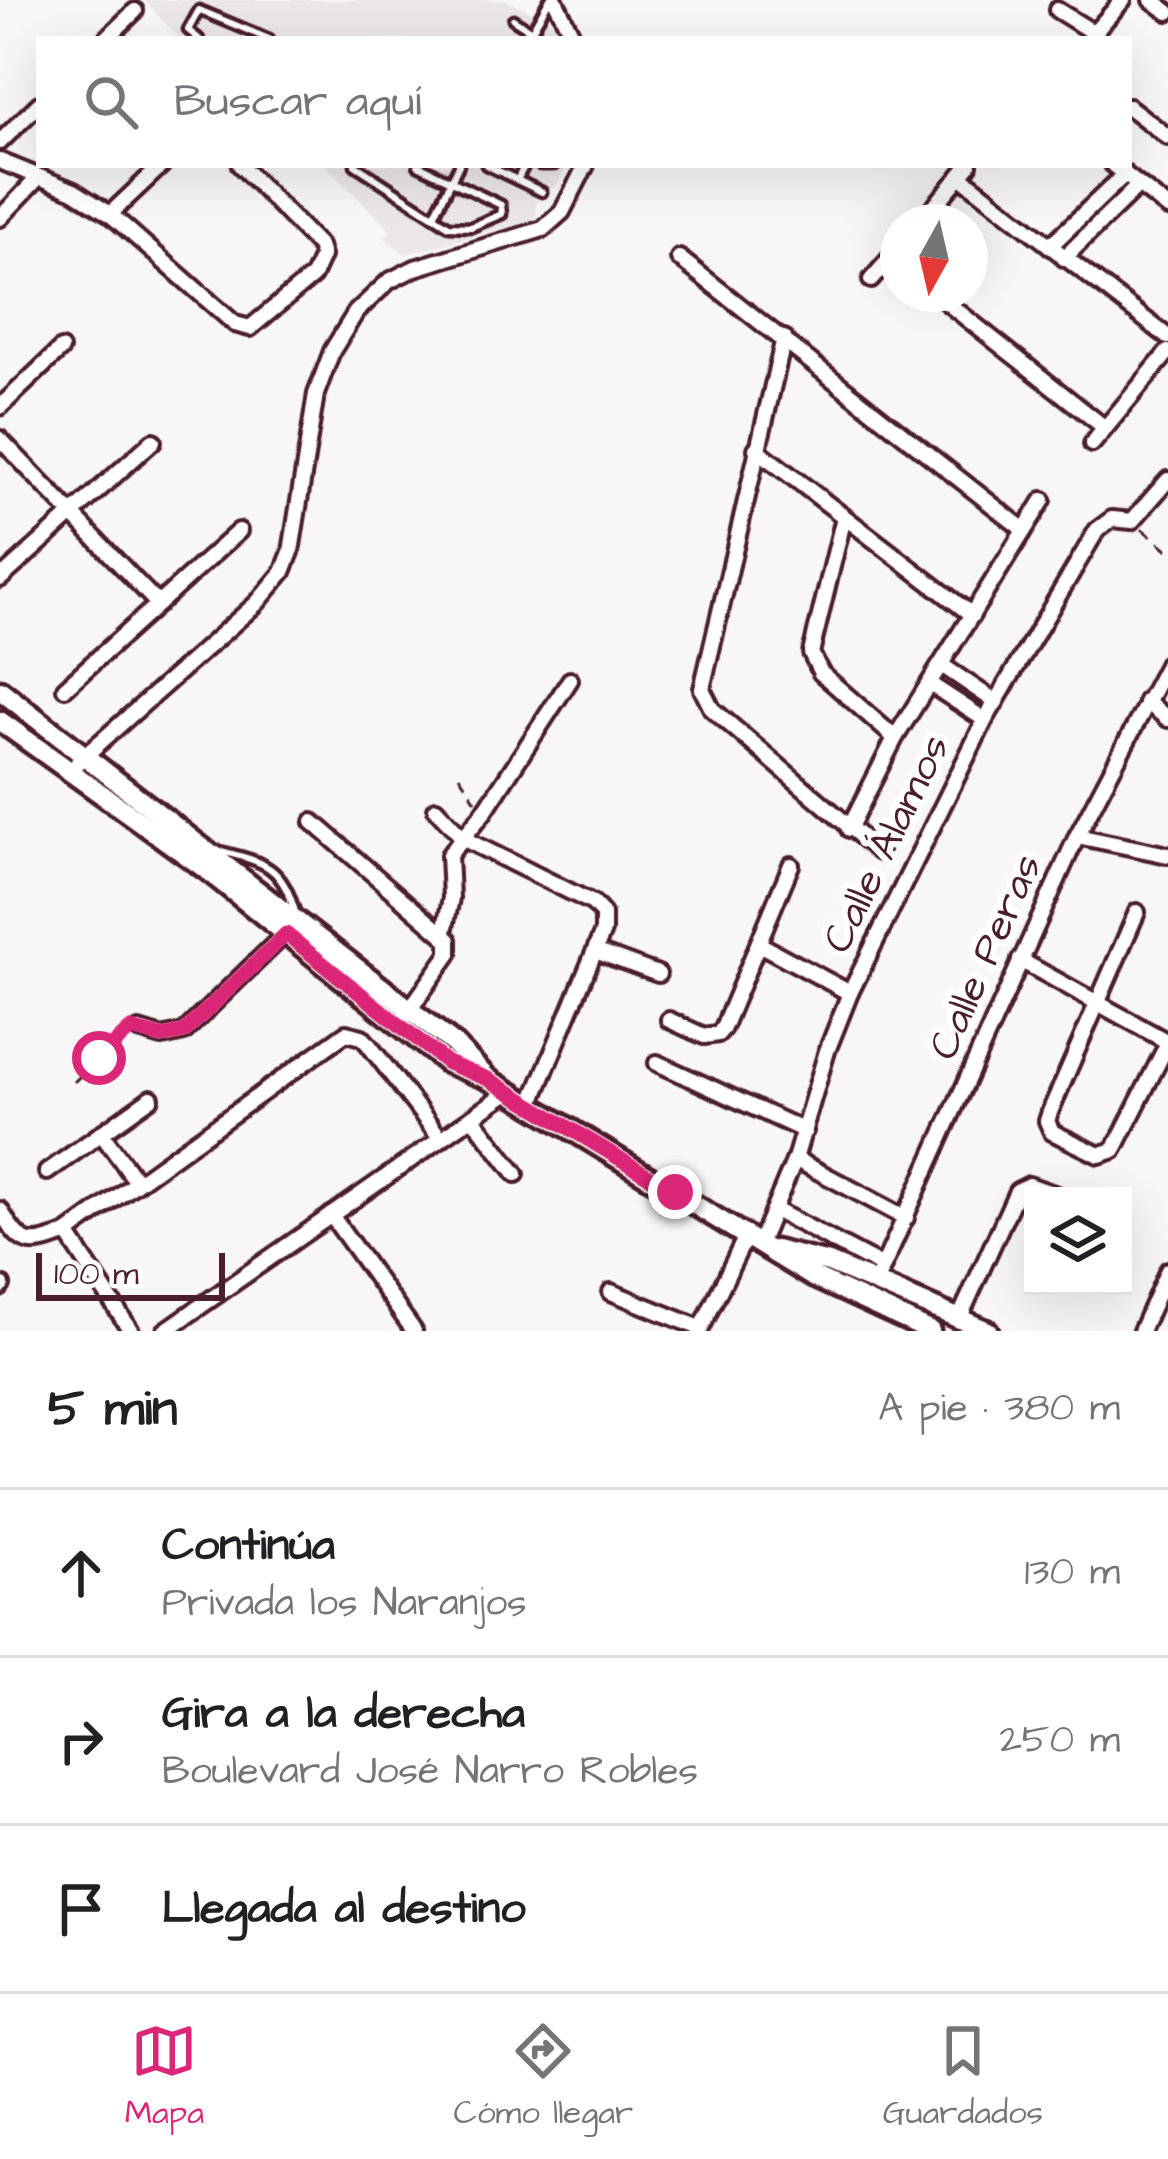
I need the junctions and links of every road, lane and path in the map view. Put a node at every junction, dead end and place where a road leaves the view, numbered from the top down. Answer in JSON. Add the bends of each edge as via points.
{"nodes":[{"id":1,"x":552,"y":0,"type":"edge"},
{"id":2,"x":1123,"y":0,"type":"edge"},
{"id":3,"x":1152,"y":0,"type":"edge"},
{"id":4,"x":1057,"y":10,"type":"dead end"},
{"id":5,"x":135,"y":11,"type":"dead end"},
{"id":6,"x":1168,"y":12,"type":"edge"},
{"id":7,"x":513,"y":19,"type":"dead end"},
{"id":8,"x":532,"y":29,"type":"junction"},
{"id":9,"x":109,"y":36,"type":"edge"},
{"id":10,"x":196,"y":36,"type":"edge"},
{"id":11,"x":261,"y":36,"type":"edge"},
{"id":12,"x":528,"y":36,"type":"edge"},
{"id":13,"x":540,"y":36,"type":"edge"},
{"id":14,"x":572,"y":36,"type":"edge"},
{"id":15,"x":36,"y":107,"type":"edge"},
{"id":16,"x":1132,"y":108,"type":"edge"},
{"id":17,"x":1166,"y":131,"type":"edge"},
{"id":18,"x":0,"y":142,"type":"edge"},
{"id":19,"x":0,"y":161,"type":"edge"},
{"id":20,"x":159,"y":168,"type":"edge"},
{"id":21,"x":243,"y":168,"type":"edge"},
{"id":22,"x":367,"y":168,"type":"edge"},
{"id":23,"x":424,"y":168,"type":"edge"},
{"id":24,"x":458,"y":168,"type":"edge"},
{"id":25,"x":492,"y":168,"type":"edge"},
{"id":26,"x":523,"y":168,"type":"edge"},
{"id":27,"x":584,"y":168,"type":"edge"},
{"id":28,"x":965,"y":170,"type":"edge"},
{"id":29,"x":1119,"y":170,"type":"edge"},
{"id":30,"x":37,"y":179,"type":"junction"},
{"id":31,"x":517,"y":180,"type":"junction"},
{"id":32,"x":451,"y":181,"type":"junction"},
{"id":33,"x":1138,"y":186,"type":"junction"},
{"id":34,"x":542,"y":192,"type":"dead end"},
{"id":35,"x":936,"y":204,"type":"edge"},
{"id":36,"x":1168,"y":208,"type":"edge"},
{"id":37,"x":110,"y":214,"type":"junction"},
{"id":38,"x":434,"y":215,"type":"junction"},
{"id":39,"x":0,"y":218,"type":"edge"},
{"id":40,"x":1050,"y":246,"type":"junction"},
{"id":41,"x":679,"y":258,"type":"dead end"},
{"id":42,"x":1064,"y":258,"type":"junction"},
{"id":43,"x":880,"y":272,"type":"edge"},
{"id":44,"x":871,"y":280,"type":"dead end"},
{"id":45,"x":960,"y":312,"type":"edge"},
{"id":46,"x":784,"y":338,"type":"junction"},
{"id":47,"x":1168,"y":338,"type":"edge"},
{"id":48,"x":61,"y":349,"type":"dead end"},
{"id":49,"x":1168,"y":352,"type":"edge"},
{"id":50,"x":0,"y":407,"type":"edge"},
{"id":51,"x":1105,"y":428,"type":"junction"},
{"id":52,"x":0,"y":439,"type":"edge"},
{"id":53,"x":153,"y":441,"type":"dead end"},
{"id":54,"x":1092,"y":444,"type":"dead end"},
{"id":55,"x":756,"y":449,"type":"junction"},
{"id":56,"x":1168,"y":480,"type":"edge"},
{"id":57,"x":1043,"y":500,"type":"dead end"},
{"id":58,"x":71,"y":514,"type":"junction"},
{"id":59,"x":844,"y":517,"type":"junction"},
{"id":60,"x":1132,"y":521,"type":"junction"},
{"id":61,"x":239,"y":530,"type":"dead end"},
{"id":62,"x":1024,"y":530,"type":"junction"},
{"id":63,"x":1168,"y":550,"type":"edge"},
{"id":64,"x":0,"y":579,"type":"edge"},
{"id":65,"x":158,"y":604,"type":"junction"},
{"id":66,"x":973,"y":615,"type":"junction"},
{"id":67,"x":1168,"y":663,"type":"edge"},
{"id":68,"x":943,"y":666,"type":"junction"},
{"id":69,"x":570,"y":680,"type":"dead end"},
{"id":70,"x":930,"y":684,"type":"junction"},
{"id":71,"x":65,"y":688,"type":"dead end"},
{"id":72,"x":0,"y":691,"type":"edge"},
{"id":73,"x":1146,"y":701,"type":"junction"},
{"id":74,"x":996,"y":702,"type":"junction"},
{"id":75,"x":1168,"y":719,"type":"edge"},
{"id":76,"x":985,"y":720,"type":"junction"},
{"id":77,"x":0,"y":721,"type":"edge"},
{"id":78,"x":895,"y":738,"type":"junction"},
{"id":79,"x":85,"y":756,"type":"junction"},
{"id":80,"x":68,"y":771,"type":"junction"},
{"id":81,"x":459,"y":775,"type":"dead end"},
{"id":82,"x":436,"y":809,"type":"dead end"},
{"id":83,"x":484,"y":812,"type":"junction"},
{"id":84,"x":313,"y":822,"type":"dead end"},
{"id":85,"x":849,"y":829,"type":"junction"},
{"id":86,"x":1077,"y":836,"type":"junction"},
{"id":87,"x":464,"y":839,"type":"junction"},
{"id":88,"x":880,"y":852,"type":"dead end"},
{"id":89,"x":1168,"y":855,"type":"edge"},
{"id":90,"x":791,"y":865,"type":"dead end"},
{"id":91,"x":1136,"y":912,"type":"dead end"},
{"id":92,"x":291,"y":927,"type":"junction"},
{"id":93,"x":447,"y":939,"type":"junction"},
{"id":94,"x":759,"y":944,"type":"junction"},
{"id":95,"x":595,"y":951,"type":"junction"},
{"id":96,"x":1020,"y":960,"type":"junction"},
{"id":97,"x":658,"y":974,"type":"dead end"},
{"id":98,"x":850,"y":993,"type":"junction"},
{"id":99,"x":1098,"y":1005,"type":"junction"},
{"id":100,"x":405,"y":1017,"type":"junction"},
{"id":101,"x":669,"y":1020,"type":"dead end"},
{"id":102,"x":139,"y":1030,"type":"joint"},
{"id":103,"x":1168,"y":1043,"type":"edge"},
{"id":104,"x":657,"y":1063,"type":"dead end"},
{"id":105,"x":74,"y":1082,"type":"dead end"},
{"id":106,"x":508,"y":1092,"type":"junction"},
{"id":107,"x":151,"y":1098,"type":"dead end"},
{"id":108,"x":530,"y":1107,"type":"junction"},
{"id":109,"x":473,"y":1118,"type":"junction"},
{"id":110,"x":805,"y":1131,"type":"junction"},
{"id":111,"x":101,"y":1133,"type":"junction"},
{"id":112,"x":441,"y":1139,"type":"junction"},
{"id":113,"x":795,"y":1159,"type":"junction"},
{"id":114,"x":47,"y":1172,"type":"dead end"},
{"id":115,"x":516,"y":1174,"type":"dead end"},
{"id":116,"x":137,"y":1182,"type":"junction"},
{"id":117,"x":1024,"y":1187,"type":"edge"},
{"id":118,"x":0,"y":1210,"type":"edge"},
{"id":119,"x":775,"y":1210,"type":"junction"},
{"id":120,"x":331,"y":1215,"type":"junction"},
{"id":121,"x":906,"y":1218,"type":"junction"},
{"id":122,"x":67,"y":1234,"type":"junction"},
{"id":123,"x":760,"y":1242,"type":"junction"},
{"id":124,"x":1168,"y":1270,"type":"edge"},
{"id":125,"x":879,"y":1276,"type":"junction"},
{"id":126,"x":610,"y":1292,"type":"dead end"},
{"id":127,"x":959,"y":1319,"type":"junction"},
{"id":128,"x":408,"y":1329,"type":"edge"},
{"id":129,"x":702,"y":1330,"type":"edge"},
{"id":130,"x":131,"y":1331,"type":"edge"},
{"id":131,"x":165,"y":1331,"type":"edge"},
{"id":132,"x":930,"y":1331,"type":"edge"},
{"id":133,"x":988,"y":1331,"type":"edge"},
{"id":134,"x":1141,"y":1331,"type":"edge"}],
"edges":[{"from":1,"to":8,"type":"lane"},
{"from":1,"to":14,"type":"street"},
{"from":2,"to":4,"type":"street","via":[[1094,33]]},
{"from":3,"to":6,"type":"street"},
{"from":5,"to":9,"type":"street"},
{"from":7,"to":8,"type":"lane"},
{"from":8,"to":12,"type":"lane"},
{"from":8,"to":13,"type":"lane"},
{"from":10,"to":11,"type":"lane","via":[[188,30],[199,10]]},
{"from":15,"to":18,"type":"street"},
{"from":16,"to":17,"type":"street"},
{"from":19,"to":30,"type":"street"},
{"from":20,"to":37,"type":"street"},
{"from":21,"to":37,"type":"street","via":[[322,256],[317,272],[254,327],[235,324]]},
{"from":22,"to":38,"type":"lane"},
{"from":23,"to":32,"type":"lane"},
{"from":24,"to":32,"type":"lane"},
{"from":25,"to":31,"type":"lane"},
{"from":26,"to":31,"type":"lane"},
{"from":27,"to":79,"type":"street","via":[[543,230],[416,268],[356,311],[316,394],[283,572]]},
{"from":28,"to":35,"type":"street"},
{"from":28,"to":40,"type":"street"},
{"from":29,"to":33,"type":"street"},
{"from":29,"to":40,"type":"street"},
{"from":30,"to":37,"type":"street"},
{"from":30,"to":39,"type":"street"},
{"from":31,"to":34,"type":"lane"},
{"from":32,"to":38,"type":"lane"},
{"from":32,"to":38,"type":"lane","via":[[501,205],[502,214],[462,228]]},
{"from":33,"to":36,"type":"street"},
{"from":33,"to":42,"type":"street"},
{"from":40,"to":42,"type":"street"},
{"from":41,"to":46,"type":"street"},
{"from":42,"to":47,"type":"street"},
{"from":43,"to":44,"type":"street"},
{"from":45,"to":51,"type":"street"},
{"from":46,"to":55,"type":"street"},
{"from":46,"to":62,"type":"street"},
{"from":48,"to":50,"type":"street"},
{"from":49,"to":51,"type":"street"},
{"from":51,"to":54,"type":"street"},
{"from":52,"to":58,"type":"street"},
{"from":53,"to":58,"type":"street"},
{"from":55,"to":59,"type":"street"},
{"from":55,"to":85,"type":"street","via":[[704,697]]},
{"from":56,"to":60,"type":"street","name":"Calle Álamos"},
{"from":57,"to":62,"type":"street"},
{"from":58,"to":64,"type":"street"},
{"from":58,"to":65,"type":"street"},
{"from":59,"to":66,"type":"street"},
{"from":59,"to":78,"type":"street","via":[[811,653],[821,673]]},
{"from":60,"to":63,"type":"path"},
{"from":60,"to":74,"type":"street","name":"Calle Álamos","via":[[1112,519],[1097,530]]},
{"from":61,"to":65,"type":"street"},
{"from":62,"to":66,"type":"street"},
{"from":65,"to":71,"type":"street"},
{"from":66,"to":68,"type":"street"},
{"from":67,"to":73,"type":"street","name":"Calle Peras"},
{"from":68,"to":70,"type":"street"},
{"from":68,"to":74,"type":"street"},
{"from":69,"to":83,"type":"street"},
{"from":70,"to":76,"type":"street"},
{"from":70,"to":78,"type":"street"},
{"from":72,"to":79,"type":"street"},
{"from":73,"to":75,"type":"street"},
{"from":73,"to":86,"type":"street","name":"Calle Peras"},
{"from":74,"to":76,"type":"street","name":"Calle Álamos"},
{"from":76,"to":98,"type":"street","name":"Calle Álamos"},
{"from":77,"to":80,"type":"street"},
{"from":78,"to":85,"type":"street"},
{"from":79,"to":80,"type":"street"},
{"from":79,"to":92,"type":"street"},
{"from":80,"to":92,"type":"street"},
{"from":81,"to":83,"type":"path"},
{"from":82,"to":87,"type":"street"},
{"from":83,"to":87,"type":"street"},
{"from":84,"to":93,"type":"street"},
{"from":85,"to":88,"type":"street"},
{"from":86,"to":89,"type":"street"},
{"from":86,"to":96,"type":"street","name":"Calle Peras"},
{"from":87,"to":93,"type":"street","via":[[449,856]]},
{"from":87,"to":95,"type":"street","via":[[593,903],[603,914]]},
{"from":90,"to":94,"type":"street"},
{"from":91,"to":99,"type":"street"},
{"from":92,"to":100,"type":"street"},
{"from":92,"to":102,"type":"street","via":[[184,1032]]},
{"from":93,"to":100,"type":"street","via":[[449,954]]},
{"from":94,"to":98,"type":"street"},
{"from":94,"to":101,"type":"street","via":[[718,1034]]},
{"from":95,"to":97,"type":"street"},
{"from":95,"to":108,"type":"street"},
{"from":96,"to":99,"type":"street"},
{"from":96,"to":121,"type":"street","name":"Calle Peras"},
{"from":98,"to":110,"type":"street","name":"Calle Álamos"},
{"from":99,"to":103,"type":"street"},
{"from":99,"to":103,"type":"street","via":[[1050,1112],[1052,1132],[1107,1155]]},
{"from":100,"to":106,"type":"street","via":[[447,1063]]},
{"from":102,"to":105,"type":"path","via":[[123,1034]]},
{"from":104,"to":110,"type":"street"},
{"from":106,"to":108,"type":"street"},
{"from":106,"to":109,"type":"street"},
{"from":107,"to":111,"type":"street"},
{"from":108,"to":123,"type":"street"},
{"from":109,"to":112,"type":"street"},
{"from":109,"to":115,"type":"street"},
{"from":110,"to":113,"type":"street","name":"Calle Álamos"},
{"from":111,"to":114,"type":"street"},
{"from":111,"to":116,"type":"street"},
{"from":112,"to":116,"type":"street","via":[[354,1034]]},
{"from":112,"to":120,"type":"street"},
{"from":113,"to":119,"type":"street","name":"Calle Álamos"},
{"from":113,"to":121,"type":"street"},
{"from":116,"to":122,"type":"street"},
{"from":117,"to":127,"type":"street"},
{"from":118,"to":122,"type":"street","via":[[20,1239],[44,1243]]},
{"from":119,"to":123,"type":"street","name":"Calle Álamos"},
{"from":119,"to":125,"type":"street"},
{"from":120,"to":128,"type":"street"},
{"from":120,"to":131,"type":"street"},
{"from":121,"to":125,"type":"street","name":"Calle Peras"},
{"from":122,"to":130,"type":"street"},
{"from":123,"to":125,"type":"street"},
{"from":123,"to":129,"type":"street","name":"Calle Álamos"},
{"from":123,"to":132,"type":"street","via":[[864,1304]]},
{"from":124,"to":134,"type":"street"},
{"from":125,"to":127,"type":"street"},
{"from":126,"to":129,"type":"street"},
{"from":127,"to":133,"type":"street"}]}
